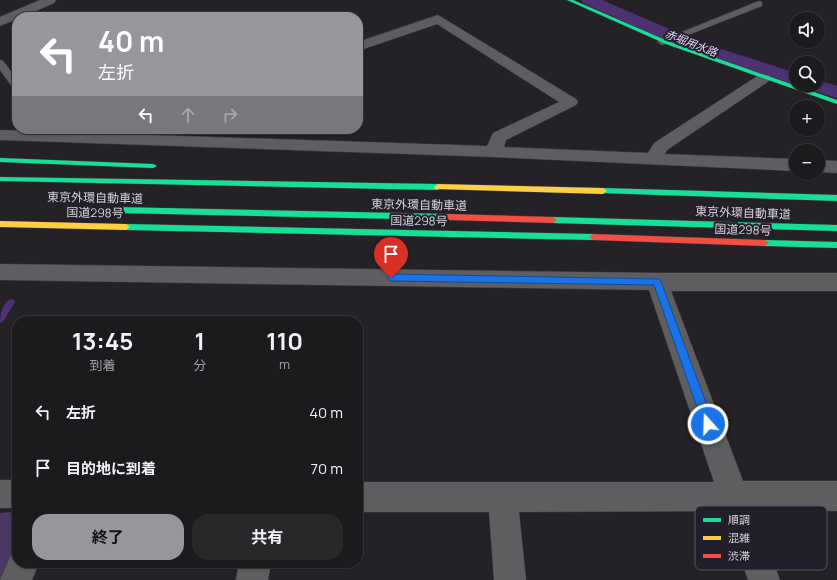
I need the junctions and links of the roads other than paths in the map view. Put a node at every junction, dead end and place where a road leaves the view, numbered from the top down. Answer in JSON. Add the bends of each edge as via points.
{"nodes":[{"id":1,"x":50,"y":0,"type":"edge"},
{"id":2,"x":569,"y":0,"type":"edge"},
{"id":3,"x":759,"y":4,"type":"dead end"},
{"id":4,"x":1,"y":8,"type":"dead end"},
{"id":5,"x":21,"y":12,"type":"edge"},
{"id":6,"x":12,"y":14,"type":"edge"},
{"id":7,"x":12,"y":16,"type":"edge"},
{"id":8,"x":0,"y":22,"type":"edge"},
{"id":9,"x":662,"y":42,"type":"junction"},
{"id":10,"x":363,"y":45,"type":"edge"},
{"id":11,"x":0,"y":63,"type":"edge"},
{"id":12,"x":764,"y":78,"type":"junction"},
{"id":13,"x":12,"y":79,"type":"edge"},
{"id":14,"x":837,"y":102,"type":"edge"},
{"id":15,"x":15,"y":134,"type":"edge"},
{"id":16,"x":91,"y":134,"type":"edge"},
{"id":17,"x":0,"y":135,"type":"edge"},
{"id":18,"x":493,"y":152,"type":"junction"},
{"id":19,"x":654,"y":159,"type":"junction"},
{"id":20,"x":0,"y":160,"type":"edge"},
{"id":21,"x":0,"y":165,"type":"edge"},
{"id":22,"x":789,"y":165,"type":"edge"},
{"id":23,"x":825,"y":166,"type":"edge"},
{"id":24,"x":837,"y":167,"type":"edge"},
{"id":25,"x":0,"y":179,"type":"edge"},
{"id":26,"x":837,"y":198,"type":"edge"},
{"id":27,"x":103,"y":210,"type":"dead end"},
{"id":28,"x":0,"y":225,"type":"edge"},
{"id":29,"x":837,"y":228,"type":"edge"},
{"id":30,"x":837,"y":245,"type":"edge"},
{"id":31,"x":0,"y":272,"type":"edge"},
{"id":32,"x":657,"y":282,"type":"junction"},
{"id":33,"x":837,"y":282,"type":"edge"},
{"id":34,"x":0,"y":494,"type":"edge"},
{"id":35,"x":12,"y":494,"type":"edge"},
{"id":36,"x":734,"y":495,"type":"junction"},
{"id":37,"x":837,"y":496,"type":"edge"},
{"id":38,"x":363,"y":497,"type":"edge"},
{"id":39,"x":503,"y":499,"type":"junction"},
{"id":40,"x":738,"y":506,"type":"edge"},
{"id":41,"x":21,"y":568,"type":"edge"},
{"id":42,"x":254,"y":568,"type":"edge"},
{"id":43,"x":760,"y":570,"type":"edge"},
{"id":44,"x":16,"y":580,"type":"edge"},
{"id":45,"x":252,"y":580,"type":"edge"},
{"id":46,"x":510,"y":580,"type":"edge"},
{"id":47,"x":764,"y":580,"type":"edge"}],
"edges":[{"from":1,"to":5,"type":"street"},
{"from":2,"to":9,"type":"main road"},
{"from":3,"to":9,"type":"lane"},
{"from":4,"to":6,"type":"street"},
{"from":7,"to":8,"type":"street"},
{"from":9,"to":12,"type":"main road"},
{"from":10,"to":18,"type":"street","via":[[438,19],[570,102],[499,137]]},
{"from":11,"to":13,"type":"lane"},
{"from":12,"to":14,"type":"main road"},
{"from":12,"to":19,"type":"street","via":[[660,147]]},
{"from":15,"to":17,"type":"street"},
{"from":16,"to":18,"type":"street"},
{"from":18,"to":19,"type":"street"},
{"from":19,"to":22,"type":"street"},
{"from":20,"to":21,"type":"main road","via":[[162,167]]},
{"from":23,"to":24,"type":"street"},
{"from":25,"to":26,"type":"main road","name":"東京外環自動車道","via":[[551,189]]},
{"from":27,"to":29,"type":"main road","name":"東京外環自動車道"},
{"from":28,"to":30,"type":"main road","name":"国道298号","via":[[117,225]]},
{"from":31,"to":32,"type":"street"},
{"from":32,"to":33,"type":"street"},
{"from":32,"to":36,"type":"street"},
{"from":34,"to":35,"type":"street"},
{"from":36,"to":37,"type":"street"},
{"from":36,"to":39,"type":"street"},
{"from":36,"to":40,"type":"street"},
{"from":38,"to":39,"type":"street"},
{"from":39,"to":46,"type":"street"},
{"from":41,"to":44,"type":"street"},
{"from":42,"to":45,"type":"street"},
{"from":43,"to":47,"type":"street"}]}
